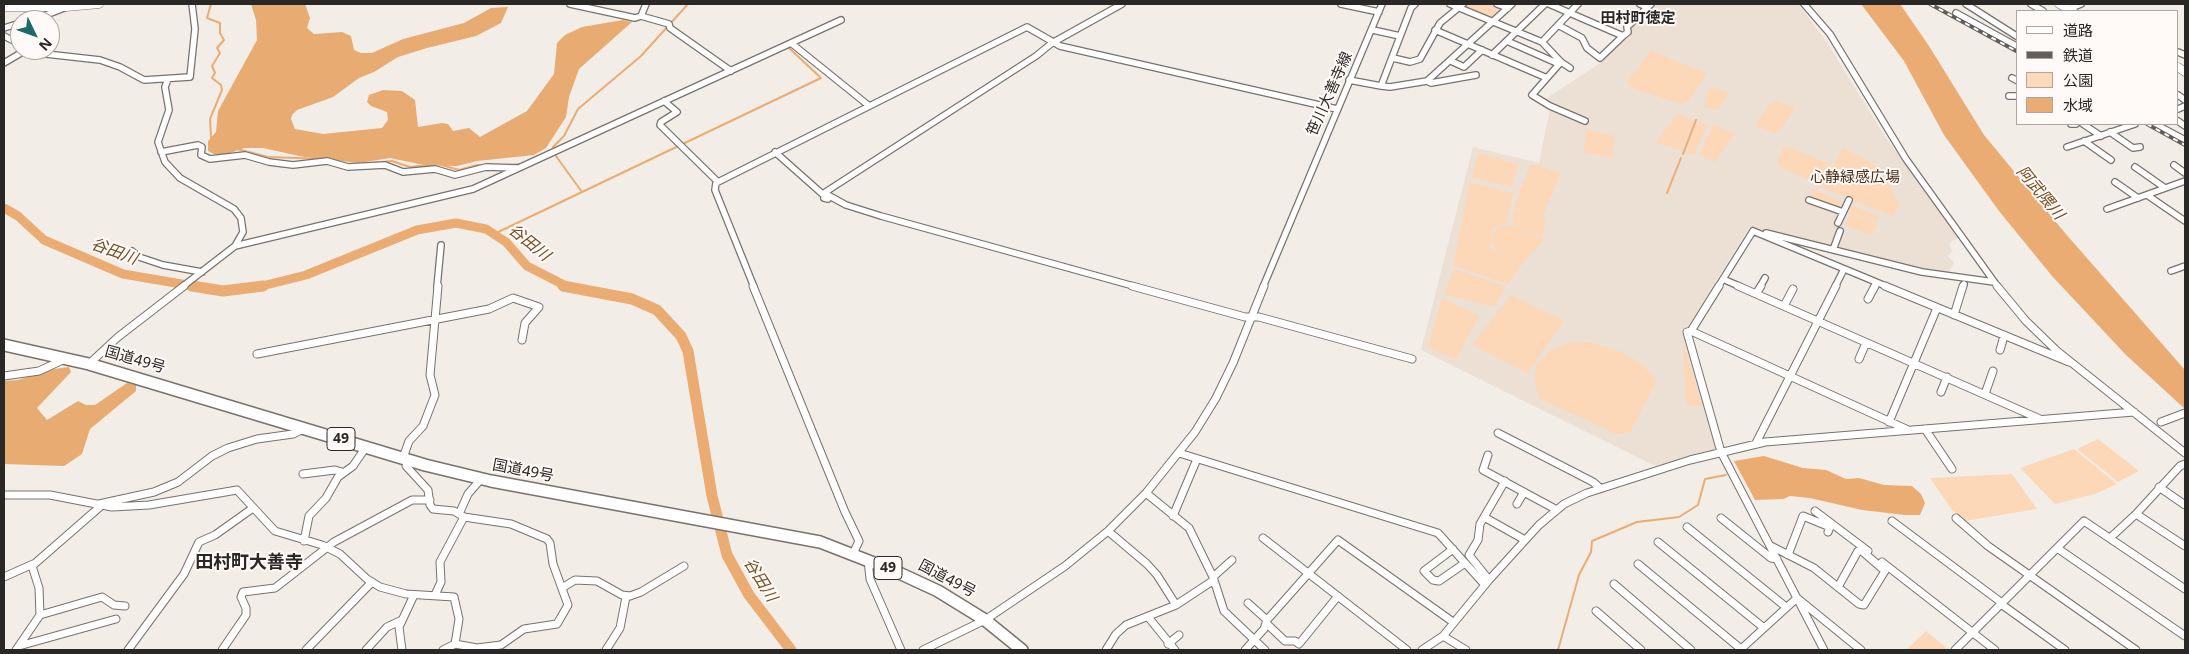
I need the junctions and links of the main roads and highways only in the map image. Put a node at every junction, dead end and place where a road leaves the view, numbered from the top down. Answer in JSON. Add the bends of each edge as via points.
{"nodes":[{"id":1,"x":99,"y":4,"type":"edge"},
{"id":2,"x":2060,"y":4,"type":"edge"},
{"id":3,"x":4,"y":7,"type":"edge"},
{"id":4,"x":2071,"y":10,"type":"edge"},
{"id":5,"x":4,"y":345,"type":"edge"},
{"id":6,"x":1022,"y":650,"type":"edge"}],
"edges":[{"from":1,"to":3,"type":"main road"},
{"from":2,"to":4,"type":"main road"},
{"from":5,"to":6,"type":"highway","name":"国道49号","number":"49","via":[[90,364],[481,479],[811,540],[868,560],[938,591],[985,620]]}]}
